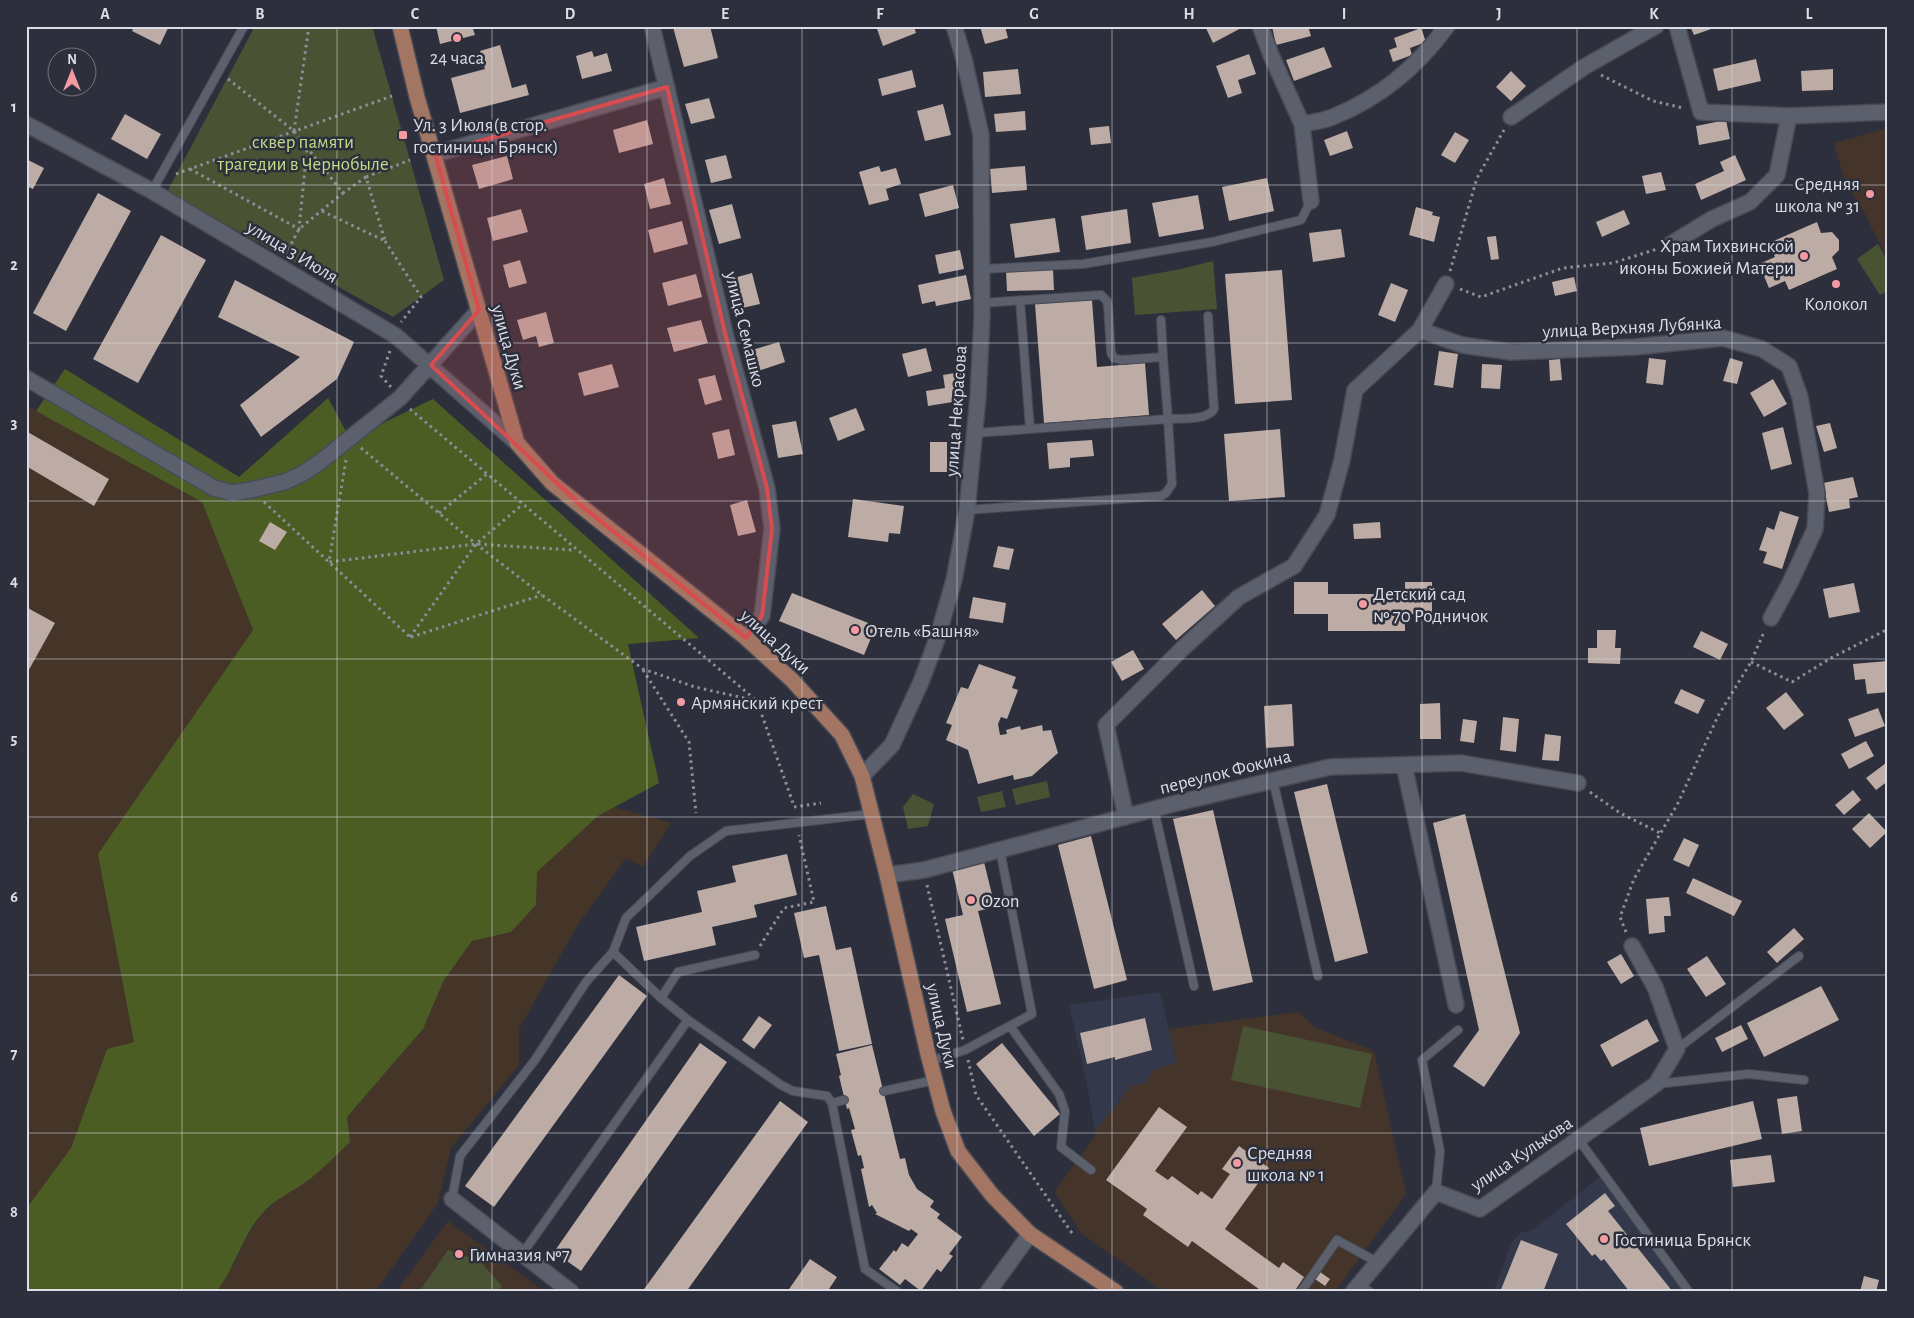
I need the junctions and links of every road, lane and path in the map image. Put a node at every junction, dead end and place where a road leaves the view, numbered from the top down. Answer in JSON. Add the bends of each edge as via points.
{"nodes":[{"id":1,"x":244,"y":26,"type":"edge"},
{"id":2,"x":309,"y":26,"type":"edge"},
{"id":3,"x":400,"y":26,"type":"edge"},
{"id":4,"x":652,"y":26,"type":"edge"},
{"id":5,"x":954,"y":26,"type":"edge"},
{"id":6,"x":1260,"y":26,"type":"edge"},
{"id":7,"x":1447,"y":26,"type":"edge"},
{"id":8,"x":1656,"y":26,"type":"edge"},
{"id":9,"x":1677,"y":26,"type":"edge"},
{"id":10,"x":1584,"y":66,"type":"junction"},
{"id":11,"x":218,"y":72,"type":"junction"},
{"id":12,"x":666,"y":87,"type":"junction"},
{"id":13,"x":392,"y":96,"type":"dead end"},
{"id":14,"x":1701,"y":112,"type":"junction"},
{"id":15,"x":1888,"y":112,"type":"edge"},
{"id":16,"x":1789,"y":116,"type":"junction"},
{"id":17,"x":1512,"y":117,"type":"joint"},
{"id":18,"x":26,"y":124,"type":"edge"},
{"id":19,"x":1302,"y":124,"type":"junction"},
{"id":20,"x":294,"y":131,"type":"junction"},
{"id":21,"x":307,"y":148,"type":"junction"},
{"id":22,"x":435,"y":154,"type":"junction"},
{"id":23,"x":410,"y":160,"type":"dead end"},
{"id":24,"x":189,"y":169,"type":"junction"},
{"id":25,"x":366,"y":177,"type":"junction"},
{"id":26,"x":155,"y":186,"type":"junction"},
{"id":27,"x":343,"y":194,"type":"junction"},
{"id":28,"x":1311,"y":201,"type":"joint"},
{"id":29,"x":322,"y":211,"type":"junction"},
{"id":30,"x":299,"y":229,"type":"junction"},
{"id":31,"x":385,"y":241,"type":"junction"},
{"id":32,"x":1671,"y":244,"type":"joint"},
{"id":33,"x":284,"y":256,"type":"dead end"},
{"id":34,"x":983,"y":269,"type":"junction"},
{"id":35,"x":1446,"y":284,"type":"junction"},
{"id":36,"x":1020,"y":300,"type":"junction"},
{"id":37,"x":982,"y":303,"type":"junction"},
{"id":38,"x":479,"y":310,"type":"junction"},
{"id":39,"x":1208,"y":316,"type":"dead end"},
{"id":40,"x":402,"y":320,"type":"dead end"},
{"id":41,"x":1161,"y":320,"type":"dead end"},
{"id":42,"x":1420,"y":330,"type":"junction"},
{"id":43,"x":1163,"y":357,"type":"junction"},
{"id":44,"x":431,"y":365,"type":"junction"},
{"id":45,"x":26,"y":378,"type":"edge"},
{"id":46,"x":408,"y":408,"type":"dead end"},
{"id":47,"x":1168,"y":419,"type":"junction"},
{"id":48,"x":1030,"y":429,"type":"junction"},
{"id":49,"x":975,"y":433,"type":"junction"},
{"id":50,"x":350,"y":439,"type":"junction"},
{"id":51,"x":517,"y":443,"type":"junction"},
{"id":52,"x":487,"y":474,"type":"junction"},
{"id":53,"x":251,"y":490,"type":"junction"},
{"id":54,"x":523,"y":504,"type":"junction"},
{"id":55,"x":967,"y":510,"type":"junction"},
{"id":56,"x":438,"y":513,"type":"junction"},
{"id":57,"x":476,"y":544,"type":"junction"},
{"id":58,"x":573,"y":550,"type":"dead end"},
{"id":59,"x":328,"y":562,"type":"junction"},
{"id":60,"x":542,"y":595,"type":"junction"},
{"id":61,"x":1771,"y":618,"type":"joint"},
{"id":62,"x":1888,"y":629,"type":"edge"},
{"id":63,"x":410,"y":637,"type":"junction"},
{"id":64,"x":746,"y":638,"type":"junction"},
{"id":65,"x":1751,"y":662,"type":"junction"},
{"id":66,"x":643,"y":669,"type":"junction"},
{"id":67,"x":757,"y":701,"type":"junction"},
{"id":68,"x":1404,"y":765,"type":"junction"},
{"id":69,"x":862,"y":776,"type":"junction"},
{"id":70,"x":1272,"y":780,"type":"junction"},
{"id":71,"x":1578,"y":783,"type":"joint"},
{"id":72,"x":821,"y":803,"type":"dead end"},
{"id":73,"x":794,"y":806,"type":"junction"},
{"id":74,"x":1154,"y":809,"type":"junction"},
{"id":75,"x":696,"y":813,"type":"dead end"},
{"id":76,"x":871,"y":814,"type":"junction"},
{"id":77,"x":1126,"y":817,"type":"junction"},
{"id":78,"x":797,"y":823,"type":"junction"},
{"id":79,"x":1660,"y":833,"type":"junction"},
{"id":80,"x":1000,"y":850,"type":"junction"},
{"id":81,"x":924,"y":870,"type":"junction"},
{"id":82,"x":887,"y":875,"type":"junction"},
{"id":83,"x":1620,"y":917,"type":"dead end"},
{"id":84,"x":1632,"y":946,"type":"dead end"},
{"id":85,"x":613,"y":952,"type":"junction"},
{"id":86,"x":755,"y":955,"type":"joint"},
{"id":87,"x":1799,"y":956,"type":"dead end"},
{"id":88,"x":1318,"y":976,"type":"dead end"},
{"id":89,"x":1194,"y":986,"type":"dead end"},
{"id":90,"x":661,"y":998,"type":"junction"},
{"id":91,"x":1456,"y":1005,"type":"dead end"},
{"id":92,"x":688,"y":1020,"type":"junction"},
{"id":93,"x":1010,"y":1026,"type":"junction"},
{"id":94,"x":1458,"y":1030,"type":"dead end"},
{"id":95,"x":1677,"y":1049,"type":"junction"},
{"id":96,"x":966,"y":1050,"type":"junction"},
{"id":97,"x":930,"y":1061,"type":"junction"},
{"id":98,"x":935,"y":1080,"type":"junction"},
{"id":99,"x":1804,"y":1080,"type":"dead end"},
{"id":100,"x":1656,"y":1084,"type":"junction"},
{"id":101,"x":884,"y":1091,"type":"dead end"},
{"id":102,"x":844,"y":1100,"type":"dead end"},
{"id":103,"x":832,"y":1103,"type":"junction"},
{"id":104,"x":1579,"y":1140,"type":"junction"},
{"id":105,"x":1091,"y":1170,"type":"dead end"},
{"id":106,"x":1436,"y":1192,"type":"junction"},
{"id":107,"x":452,"y":1199,"type":"joint"},
{"id":108,"x":1030,"y":1234,"type":"junction"},
{"id":109,"x":1074,"y":1236,"type":"dead end"},
{"id":110,"x":522,"y":1254,"type":"junction"},
{"id":111,"x":1378,"y":1262,"type":"junction"},
{"id":112,"x":1361,"y":1289,"type":"edge"},
{"id":113,"x":570,"y":1292,"type":"edge"},
{"id":114,"x":898,"y":1292,"type":"edge"},
{"id":115,"x":988,"y":1292,"type":"edge"},
{"id":116,"x":1116,"y":1292,"type":"edge"},
{"id":117,"x":1301,"y":1292,"type":"edge"},
{"id":118,"x":1688,"y":1292,"type":"edge"}],
"edges":[{"from":1,"to":11,"type":"lane"},
{"from":2,"to":20,"type":"path"},
{"from":3,"to":22,"type":"main road","name":"улица Дуки"},
{"from":4,"to":12,"type":"street","name":"улица Семашко"},
{"from":5,"to":34,"type":"street","name":"улица Некрасова","via":[[980,136]]},
{"from":6,"to":19,"type":"street"},
{"from":7,"to":19,"type":"street","via":[[1431,49],[1386,89],[1334,117]]},
{"from":8,"to":10,"type":"street"},
{"from":9,"to":14,"type":"street"},
{"from":10,"to":14,"type":"path","via":[[1653,101]]},
{"from":10,"to":17,"type":"street"},
{"from":11,"to":20,"type":"path"},
{"from":11,"to":26,"type":"lane"},
{"from":12,"to":22,"type":"street"},
{"from":12,"to":64,"type":"street","name":"улица Семашко","via":[[726,337],[767,488],[772,529],[762,616]]},
{"from":13,"to":20,"type":"path"},
{"from":14,"to":16,"type":"street"},
{"from":15,"to":16,"type":"street"},
{"from":16,"to":32,"type":"street","via":[[1778,176],[1750,202],[1712,219]]},
{"from":17,"to":35,"type":"path","via":[[1477,178]]},
{"from":18,"to":26,"type":"street","name":"улица 3 Июля"},
{"from":19,"to":28,"type":"street"},
{"from":20,"to":21,"type":"path"},
{"from":20,"to":24,"type":"path"},
{"from":21,"to":27,"type":"path"},
{"from":21,"to":30,"type":"path"},
{"from":22,"to":38,"type":"main road","name":"улица Дуки"},
{"from":23,"to":25,"type":"path"},
{"from":24,"to":26,"type":"path"},
{"from":24,"to":30,"type":"path"},
{"from":25,"to":27,"type":"path"},
{"from":25,"to":31,"type":"path"},
{"from":26,"to":44,"type":"street","name":"улица 3 Июля","via":[[396,336]]},
{"from":27,"to":29,"type":"path"},
{"from":28,"to":34,"type":"lane","via":[[1301,220],[1212,242],[1083,264]]},
{"from":29,"to":30,"type":"path"},
{"from":29,"to":31,"type":"path"},
{"from":30,"to":33,"type":"path"},
{"from":31,"to":40,"type":"path","via":[[421,297]]},
{"from":32,"to":35,"type":"path","via":[[1614,263],[1563,268],[1481,297]]},
{"from":34,"to":37,"type":"street","name":"улица Некрасова"},
{"from":35,"to":42,"type":"street"},
{"from":36,"to":37,"type":"lane"},
{"from":36,"to":43,"type":"lane","via":[[1101,296],[1107,301],[1114,358]]},
{"from":36,"to":48,"type":"lane"},
{"from":37,"to":49,"type":"street","name":"улица Некрасова"},
{"from":38,"to":44,"type":"street"},
{"from":38,"to":51,"type":"main road","name":"улица Дуки"},
{"from":39,"to":47,"type":"lane","via":[[1214,409],[1205,416]]},
{"from":41,"to":43,"type":"lane"},
{"from":42,"to":61,"type":"street","name":"улица Верхняя Лубянка","via":[[1462,345],[1511,352],[1635,347],[1723,338],[1762,349],[1789,366],[1800,397],[1818,492],[1815,529]]},
{"from":42,"to":77,"type":"street","via":[[1354,390],[1342,460],[1327,515],[1294,566],[1239,597],[1106,725]]},
{"from":43,"to":47,"type":"lane"},
{"from":44,"to":50,"type":"street","via":[[400,398]]},
{"from":44,"to":51,"type":"street","name":"улица 3 Июля"},
{"from":45,"to":53,"type":"street","via":[[214,488],[232,493]]},
{"from":46,"to":52,"type":"path"},
{"from":47,"to":48,"type":"lane"},
{"from":47,"to":55,"type":"lane","via":[[1172,484],[1161,496]]},
{"from":48,"to":49,"type":"lane"},
{"from":49,"to":55,"type":"street","name":"улица Некрасова"},
{"from":50,"to":53,"type":"street","via":[[302,474]]},
{"from":50,"to":56,"type":"path"},
{"from":50,"to":59,"type":"path"},
{"from":51,"to":64,"type":"main road","name":"улица Дуки","via":[[552,483]]},
{"from":52,"to":54,"type":"path"},
{"from":52,"to":56,"type":"path"},
{"from":53,"to":59,"type":"path"},
{"from":54,"to":57,"type":"path"},
{"from":54,"to":67,"type":"path"},
{"from":55,"to":69,"type":"street","name":"улица Некрасова","via":[[954,580],[921,682],[892,746]]},
{"from":56,"to":57,"type":"path"},
{"from":57,"to":58,"type":"path"},
{"from":57,"to":59,"type":"path"},
{"from":57,"to":60,"type":"path"},
{"from":57,"to":63,"type":"path"},
{"from":59,"to":63,"type":"path"},
{"from":60,"to":63,"type":"path"},
{"from":60,"to":66,"type":"path"},
{"from":61,"to":65,"type":"path"},
{"from":62,"to":65,"type":"path","via":[[1792,682]]},
{"from":64,"to":69,"type":"main road","name":"улица Дуки","via":[[792,680],[842,735]]},
{"from":65,"to":79,"type":"path","via":[[1718,716],[1678,803]]},
{"from":66,"to":67,"type":"path","via":[[695,687]]},
{"from":66,"to":75,"type":"path","via":[[689,742]]},
{"from":67,"to":73,"type":"path"},
{"from":68,"to":70,"type":"street","name":"переулок Фокина","via":[[1330,767]]},
{"from":68,"to":71,"type":"street","name":"переулок Фокина","via":[[1460,764]]},
{"from":68,"to":91,"type":"street"},
{"from":69,"to":76,"type":"main road","name":"улица Дуки"},
{"from":70,"to":74,"type":"street","name":"переулок Фокина"},
{"from":70,"to":88,"type":"lane"},
{"from":71,"to":79,"type":"path","via":[[1620,813]]},
{"from":72,"to":73,"type":"path"},
{"from":73,"to":78,"type":"path"},
{"from":74,"to":77,"type":"street","name":"переулок Фокина"},
{"from":74,"to":89,"type":"lane"},
{"from":76,"to":78,"type":"lane"},
{"from":76,"to":82,"type":"main road","name":"улица Дуки"},
{"from":77,"to":80,"type":"street","name":"переулок Фокина"},
{"from":78,"to":85,"type":"lane","via":[[726,831],[690,856],[626,918]]},
{"from":78,"to":86,"type":"path","via":[[814,902],[784,908]]},
{"from":79,"to":83,"type":"path","via":[[1634,879]]},
{"from":80,"to":81,"type":"street","name":"переулок Фокина"},
{"from":80,"to":93,"type":"lane","via":[[1032,1014]]},
{"from":81,"to":82,"type":"street","name":"переулок Фокина"},
{"from":81,"to":96,"type":"path"},
{"from":82,"to":97,"type":"main road","name":"улица Дуки"},
{"from":84,"to":95,"type":"street","via":[[1655,988]]},
{"from":85,"to":90,"type":"lane"},
{"from":85,"to":107,"type":"lane","via":[[586,982],[535,1060],[460,1156]]},
{"from":86,"to":90,"type":"lane","via":[[678,972]]},
{"from":87,"to":95,"type":"lane"},
{"from":90,"to":92,"type":"lane"},
{"from":92,"to":103,"type":"lane","via":[[793,1092],[827,1096]]},
{"from":92,"to":110,"type":"lane"},
{"from":93,"to":96,"type":"lane"},
{"from":93,"to":105,"type":"lane","via":[[1059,1094],[1065,1111],[1061,1146]]},
{"from":94,"to":106,"type":"lane","via":[[1422,1060],[1440,1151]]},
{"from":95,"to":100,"type":"street"},
{"from":96,"to":97,"type":"lane"},
{"from":96,"to":109,"type":"path","via":[[976,1095]]},
{"from":97,"to":98,"type":"main road","name":"улица Дуки"},
{"from":98,"to":101,"type":"lane"},
{"from":98,"to":108,"type":"main road","name":"улица Дуки","via":[[958,1151],[992,1195]]},
{"from":99,"to":100,"type":"lane","via":[[1749,1074]]},
{"from":100,"to":104,"type":"street","name":"улица Кулькова"},
{"from":102,"to":103,"type":"lane"},
{"from":103,"to":114,"type":"lane","via":[[865,1268]]},
{"from":104,"to":106,"type":"street","name":"улица Кулькова","via":[[1480,1208]]},
{"from":104,"to":118,"type":"lane"},
{"from":106,"to":111,"type":"street"},
{"from":107,"to":110,"type":"street"},
{"from":108,"to":115,"type":"street"},
{"from":108,"to":116,"type":"main road","name":"улица Дуки"},
{"from":110,"to":113,"type":"street"},
{"from":111,"to":112,"type":"street"},
{"from":111,"to":117,"type":"lane","via":[[1337,1240]]}]}
